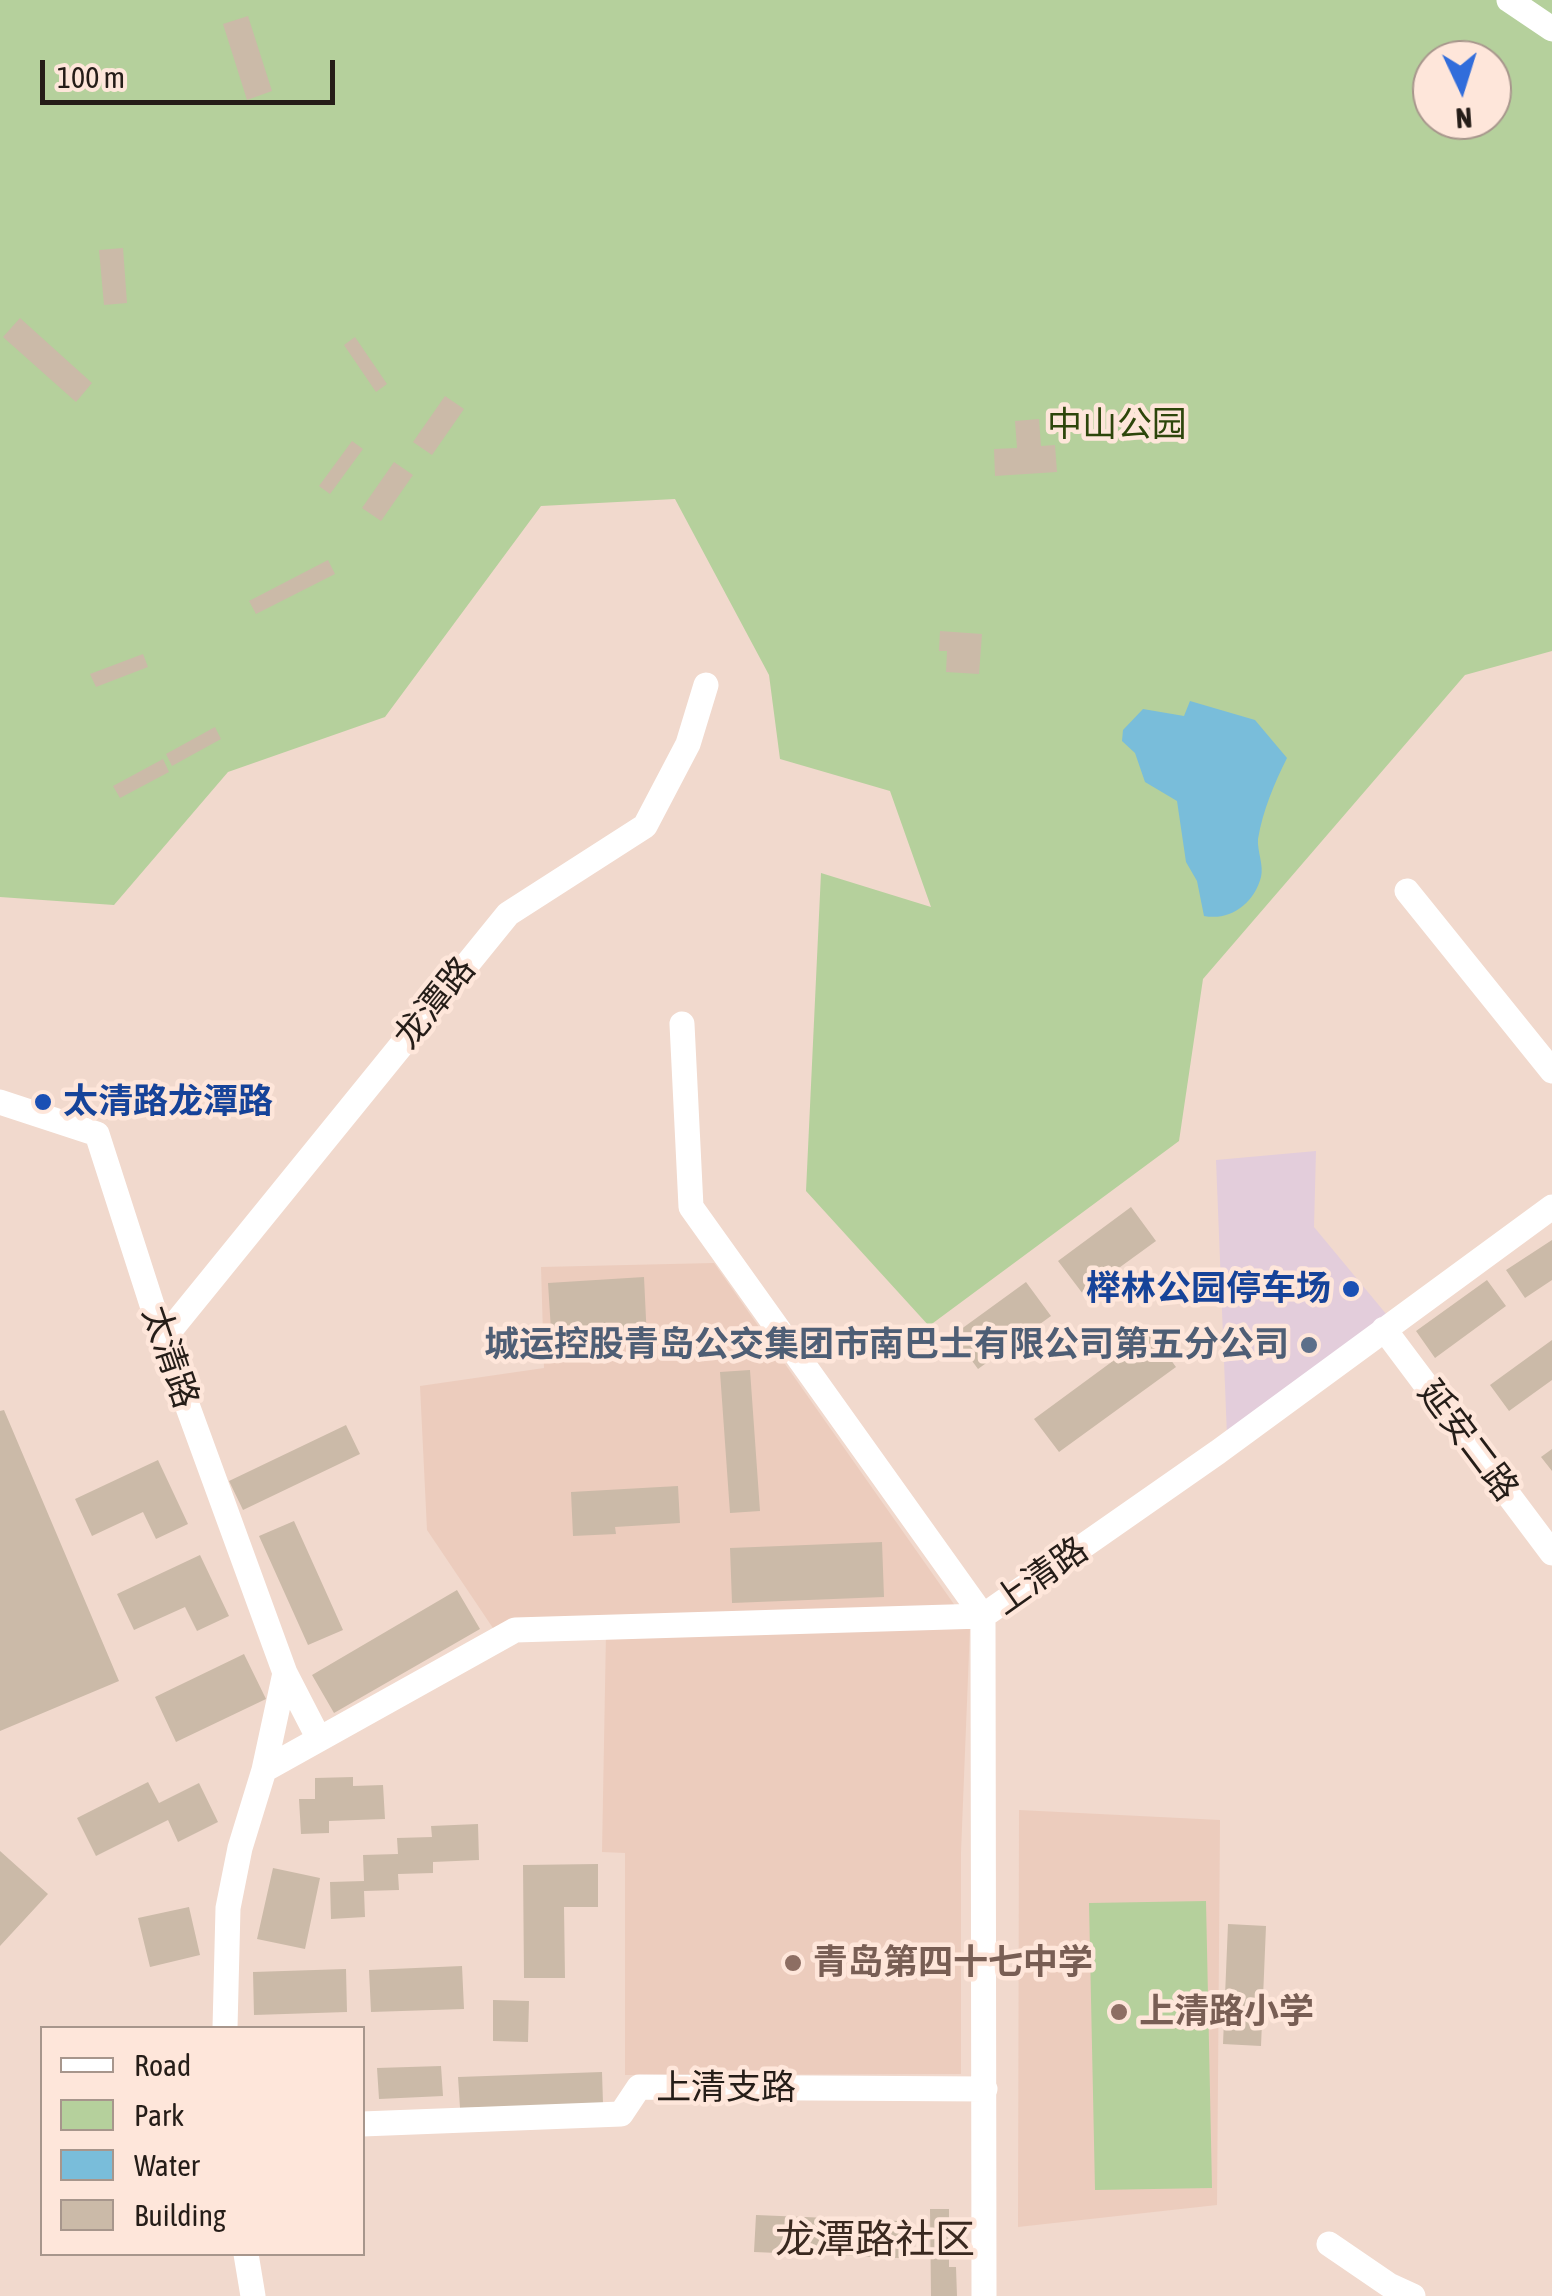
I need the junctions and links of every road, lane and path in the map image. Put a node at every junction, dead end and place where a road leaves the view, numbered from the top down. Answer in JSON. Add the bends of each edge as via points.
{"nodes":[{"id":1,"x":1509,"y":0,"type":"edge"},
{"id":2,"x":1552,"y":30,"type":"edge"},
{"id":3,"x":706,"y":685,"type":"dead end"},
{"id":4,"x":1406,"y":891,"type":"dead end"},
{"id":5,"x":682,"y":1024,"type":"dead end"},
{"id":6,"x":1552,"y":1071,"type":"edge"},
{"id":7,"x":0,"y":1102,"type":"edge"},
{"id":8,"x":1552,"y":1206,"type":"edge"},
{"id":9,"x":1384,"y":1329,"type":"junction"},
{"id":10,"x":163,"y":1339,"type":"junction"},
{"id":11,"x":1552,"y":1553,"type":"edge"},
{"id":12,"x":984,"y":1616,"type":"junction"},
{"id":13,"x":286,"y":1674,"type":"junction"},
{"id":14,"x":319,"y":1739,"type":"junction"},
{"id":15,"x":264,"y":1770,"type":"junction"},
{"id":16,"x":225,"y":2026,"type":"edge"},
{"id":17,"x":985,"y":2089,"type":"junction"},
{"id":18,"x":365,"y":2124,"type":"edge"},
{"id":19,"x":1329,"y":2244,"type":"dead end"},
{"id":20,"x":246,"y":2256,"type":"edge"},
{"id":21,"x":253,"y":2296,"type":"edge"},
{"id":22,"x":984,"y":2296,"type":"edge"},
{"id":23,"x":1413,"y":2296,"type":"edge"}],
"edges":[{"from":1,"to":2,"type":"street"},
{"from":3,"to":10,"type":"street","name":"龙潭路","via":[[688,744],[645,826],[508,914]]},
{"from":4,"to":6,"type":"street"},
{"from":5,"to":12,"type":"street","via":[[692,1207]]},
{"from":7,"to":10,"type":"street","name":"太清路","via":[[96,1134]]},
{"from":8,"to":9,"type":"street","name":"上清路"},
{"from":9,"to":11,"type":"street","name":"延安二路"},
{"from":9,"to":12,"type":"street","name":"上清路"},
{"from":10,"to":13,"type":"street","name":"太清路"},
{"from":12,"to":14,"type":"street","via":[[515,1630]]},
{"from":12,"to":17,"type":"street","name":"上清路"},
{"from":13,"to":14,"type":"street","name":"太清路"},
{"from":13,"to":15,"type":"street"},
{"from":14,"to":15,"type":"street"},
{"from":15,"to":16,"type":"street","via":[[228,1908]]},
{"from":17,"to":18,"type":"street","name":"上清支路","via":[[638,2087],[621,2114]]},
{"from":17,"to":22,"type":"street","name":"上清路"},
{"from":19,"to":23,"type":"street"},
{"from":20,"to":21,"type":"street"}]}
